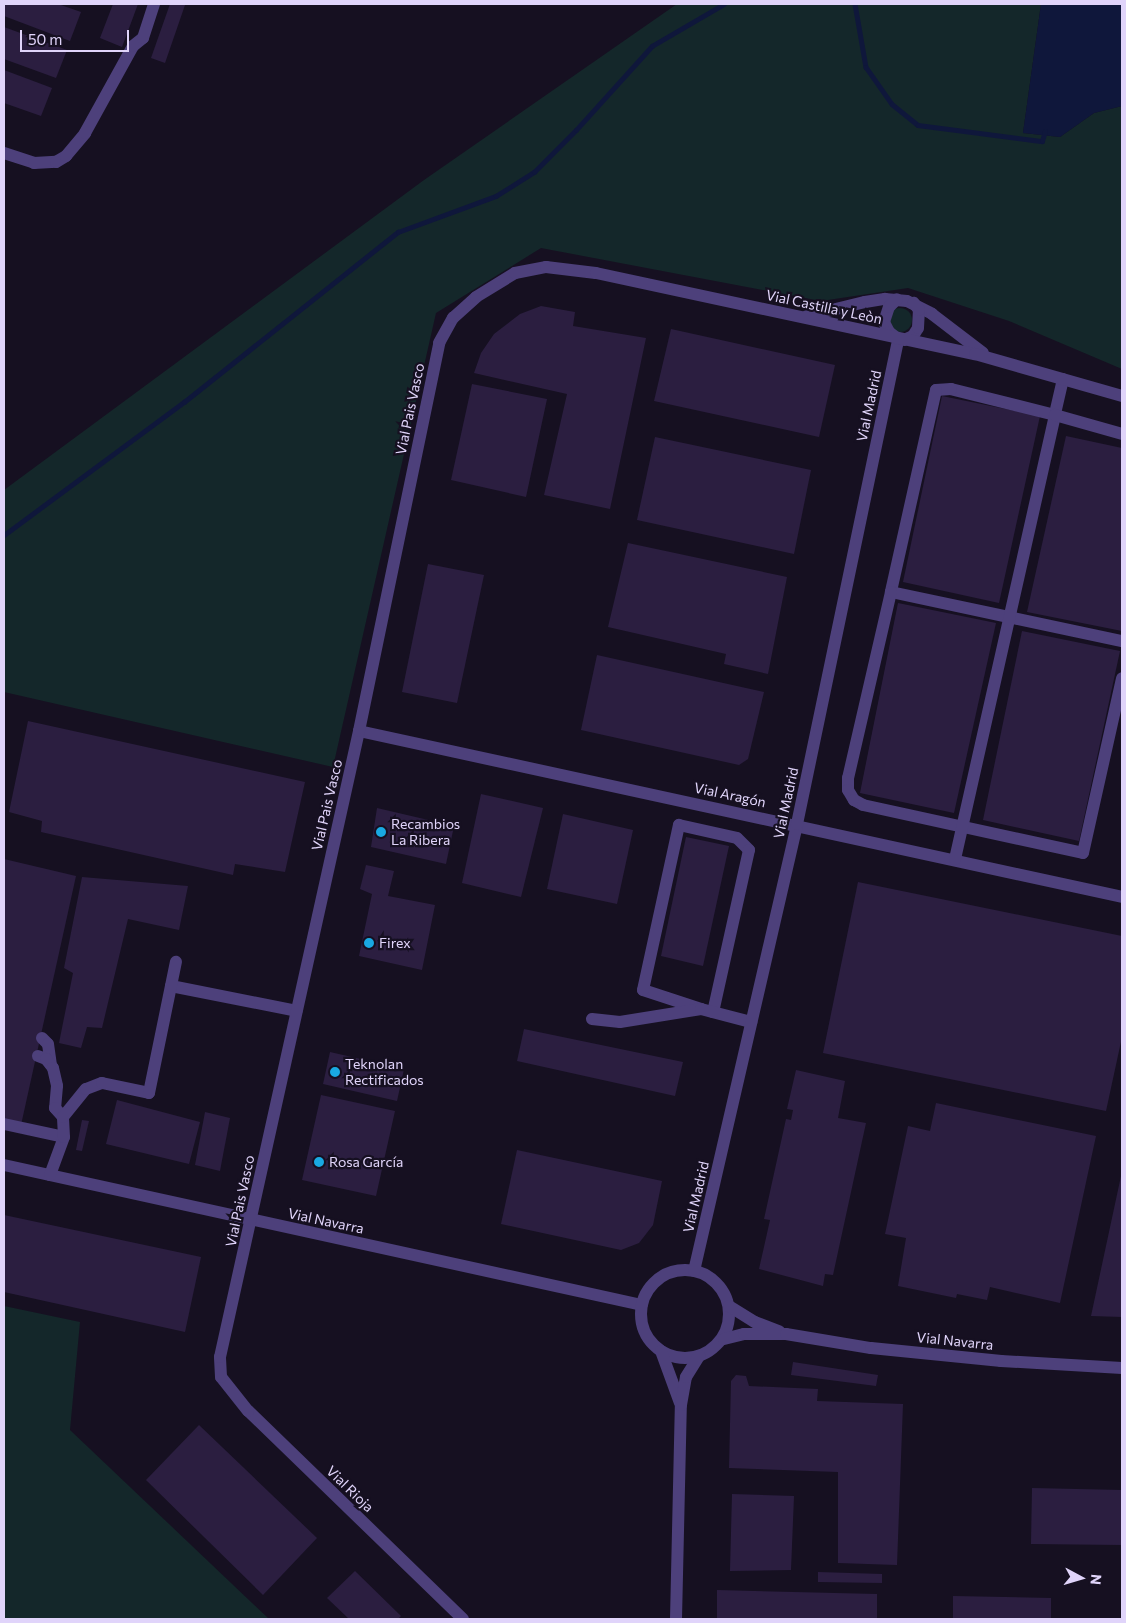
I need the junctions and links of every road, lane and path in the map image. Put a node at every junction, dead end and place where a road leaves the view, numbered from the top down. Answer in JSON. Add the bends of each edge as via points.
{"nodes":[{"id":1,"x":154,"y":4,"type":"edge"},
{"id":2,"x":4,"y":152,"type":"edge"},
{"id":3,"x":515,"y":273,"type":"joint"},
{"id":4,"x":899,"y":298,"type":"junction"},
{"id":5,"x":914,"y":304,"type":"junction"},
{"id":6,"x":799,"y":317,"type":"junction"},
{"id":7,"x":901,"y":339,"type":"junction"},
{"id":8,"x":992,"y":359,"type":"junction"},
{"id":9,"x":1064,"y":379,"type":"junction"},
{"id":10,"x":1122,"y":396,"type":"edge"},
{"id":11,"x":1055,"y":415,"type":"junction"},
{"id":12,"x":1122,"y":434,"type":"edge"},
{"id":13,"x":891,"y":592,"type":"junction"},
{"id":14,"x":1009,"y":619,"type":"junction"},
{"id":15,"x":1122,"y":641,"type":"edge"},
{"id":16,"x":1122,"y":678,"type":"edge"},
{"id":17,"x":359,"y":731,"type":"junction"},
{"id":18,"x":797,"y":824,"type":"junction"},
{"id":19,"x":962,"y":827,"type":"junction"},
{"id":20,"x":954,"y":859,"type":"junction"},
{"id":21,"x":1122,"y":897,"type":"edge"},
{"id":22,"x":176,"y":962,"type":"dead end"},
{"id":23,"x":171,"y":986,"type":"junction"},
{"id":24,"x":297,"y":1010,"type":"junction"},
{"id":25,"x":707,"y":1010,"type":"junction"},
{"id":26,"x":592,"y":1019,"type":"dead end"},
{"id":27,"x":751,"y":1022,"type":"junction"},
{"id":28,"x":42,"y":1038,"type":"dead end"},
{"id":29,"x":38,"y":1056,"type":"dead end"},
{"id":30,"x":51,"y":1065,"type":"junction"},
{"id":31,"x":63,"y":1117,"type":"junction"},
{"id":32,"x":4,"y":1124,"type":"edge"},
{"id":33,"x":64,"y":1137,"type":"junction"},
{"id":34,"x":4,"y":1165,"type":"edge"},
{"id":35,"x":50,"y":1175,"type":"junction"},
{"id":36,"x":251,"y":1220,"type":"junction"},
{"id":37,"x":694,"y":1271,"type":"junction"},
{"id":38,"x":642,"y":1305,"type":"junction"},
{"id":39,"x":729,"y":1306,"type":"junction"},
{"id":40,"x":786,"y":1334,"type":"junction"},
{"id":41,"x":724,"y":1339,"type":"junction"},
{"id":42,"x":662,"y":1351,"type":"junction"},
{"id":43,"x":698,"y":1356,"type":"junction"},
{"id":44,"x":1122,"y":1368,"type":"edge"},
{"id":45,"x":221,"y":1377,"type":"joint"},
{"id":46,"x":680,"y":1405,"type":"junction"},
{"id":47,"x":463,"y":1619,"type":"edge"},
{"id":48,"x":676,"y":1619,"type":"edge"}],
"edges":[{"from":1,"to":2,"type":"street","via":[[142,38],[134,46],[84,133],[66,156],[56,162],[34,163]]},
{"from":3,"to":6,"type":"street","name":"Vial Castilla y Leòn","via":[[546,267],[596,273]]},
{"from":3,"to":17,"type":"street","name":"Vial Pais Vasco","via":[[464,307],[453,318],[439,343]]},
{"from":4,"to":5,"type":"street"},
{"from":4,"to":6,"type":"street"},
{"from":4,"to":7,"type":"street","via":[[889,307],[884,322],[889,332]]},
{"from":5,"to":7,"type":"street","via":[[919,310],[918,328],[913,336]]},
{"from":5,"to":8,"type":"street"},
{"from":6,"to":7,"type":"street","name":"Vial Castilla y Leòn"},
{"from":7,"to":8,"type":"street","name":"Vial Castilla y Leòn"},
{"from":7,"to":18,"type":"street","name":"Vial Madrid"},
{"from":8,"to":9,"type":"street","name":"Vial Castilla y Leòn"},
{"from":9,"to":10,"type":"street","name":"Vial Castilla y Leòn"},
{"from":9,"to":11,"type":"street"},
{"from":11,"to":12,"type":"street"},
{"from":11,"to":13,"type":"street","via":[[951,389],[936,390]]},
{"from":11,"to":14,"type":"street"},
{"from":13,"to":14,"type":"street"},
{"from":13,"to":19,"type":"street","via":[[848,790],[854,800],[863,805]]},
{"from":14,"to":15,"type":"street"},
{"from":14,"to":19,"type":"street"},
{"from":16,"to":19,"type":"street","via":[[1082,852]]},
{"from":17,"to":18,"type":"street","name":"Vial Aragón"},
{"from":17,"to":24,"type":"street","name":"Vial Pais Vasco"},
{"from":18,"to":20,"type":"street","name":"Vial Aragón"},
{"from":18,"to":27,"type":"street","name":"Vial Madrid"},
{"from":19,"to":20,"type":"street"},
{"from":20,"to":21,"type":"street","name":"Vial Aragón"},
{"from":22,"to":23,"type":"street"},
{"from":23,"to":24,"type":"street"},
{"from":23,"to":31,"type":"street","via":[[149,1093],[102,1083],[86,1089]]},
{"from":24,"to":36,"type":"street","name":"Vial Pais Vasco"},
{"from":25,"to":25,"type":"street","via":[[643,990],[679,825],[737,838],[749,850]]},
{"from":25,"to":26,"type":"street","via":[[620,1022]]},
{"from":25,"to":27,"type":"street"},
{"from":27,"to":37,"type":"street","name":"Vial Madrid"},
{"from":28,"to":30,"type":"street","via":[[48,1044]]},
{"from":29,"to":30,"type":"street"},
{"from":30,"to":31,"type":"street","via":[[56,1076],[55,1108]]},
{"from":31,"to":33,"type":"street"},
{"from":32,"to":33,"type":"street"},
{"from":33,"to":35,"type":"street"},
{"from":34,"to":35,"type":"street","name":"Vial Navarra"},
{"from":35,"to":36,"type":"street","name":"Vial Navarra"},
{"from":36,"to":38,"type":"street","name":"Vial Navarra"},
{"from":36,"to":45,"type":"street","name":"Vial Pais Vasco","via":[[220,1357]]},
{"from":37,"to":38,"type":"street","via":[[677,1270],[660,1277],[648,1289]]},
{"from":37,"to":39,"type":"street","via":[[710,1277],[722,1290]]},
{"from":38,"to":42,"type":"street","via":[[641,1321],[646,1336]]},
{"from":39,"to":40,"type":"street","name":"Vial Navarra","via":[[755,1322]]},
{"from":39,"to":41,"type":"street","via":[[730,1321]]},
{"from":40,"to":41,"type":"street","name":"Vial Navarra","via":[[744,1334]]},
{"from":40,"to":44,"type":"street","name":"Vial Navarra","via":[[871,1348]]},
{"from":41,"to":43,"type":"street"},
{"from":42,"to":43,"type":"street","via":[[684,1359]]},
{"from":42,"to":46,"type":"street"},
{"from":43,"to":46,"type":"street","via":[[686,1377]]},
{"from":45,"to":47,"type":"street","name":"Vial Rioja","via":[[243,1406]]},
{"from":46,"to":48,"type":"street"}]}
